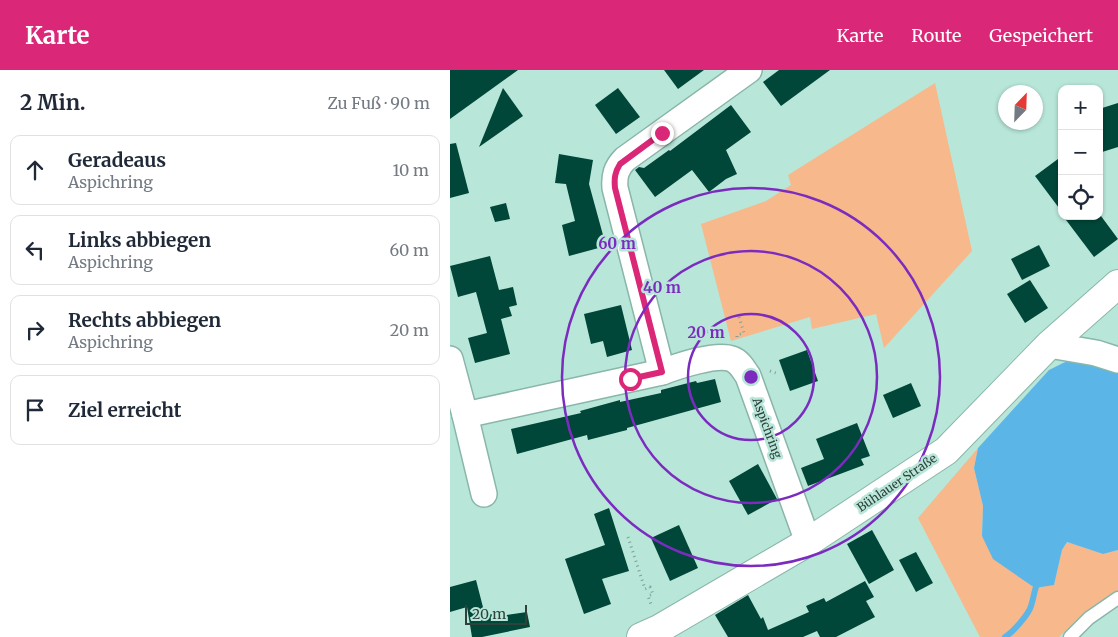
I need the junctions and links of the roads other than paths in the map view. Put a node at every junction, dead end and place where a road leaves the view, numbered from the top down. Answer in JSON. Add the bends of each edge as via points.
{"nodes":[{"id":1,"x":748,"y":70,"type":"edge"},
{"id":2,"x":1118,"y":284,"type":"edge"},
{"id":3,"x":1049,"y":346,"type":"junction"},
{"id":4,"x":450,"y":360,"type":"edge"},
{"id":5,"x":1118,"y":360,"type":"edge"},
{"id":6,"x":662,"y":372,"type":"junction"},
{"id":7,"x":465,"y":415,"type":"junction"},
{"id":8,"x":484,"y":494,"type":"dead end"},
{"id":9,"x":808,"y":542,"type":"junction"},
{"id":10,"x":1118,"y":598,"type":"edge"},
{"id":11,"x":650,"y":633,"type":"edge"},
{"id":12,"x":1070,"y":637,"type":"edge"}],
"edges":[{"from":1,"to":6,"type":"street","via":[[625,159],[616,171],[615,188]]},
{"from":2,"to":3,"type":"street","name":"Bühlauer Straße"},
{"from":3,"to":5,"type":"street"},
{"from":3,"to":9,"type":"street","name":"Bühlauer Straße","via":[[946,451]]},
{"from":4,"to":7,"type":"street"},
{"from":6,"to":7,"type":"street","name":"Aspichring"},
{"from":6,"to":9,"type":"street","name":"Aspichring","via":[[719,357],[732,359],[741,365],[748,376]]},
{"from":7,"to":8,"type":"street"},
{"from":9,"to":11,"type":"street","name":"Bühlauer Straße"},
{"from":10,"to":12,"type":"lane","via":[[1089,618]]}]}
